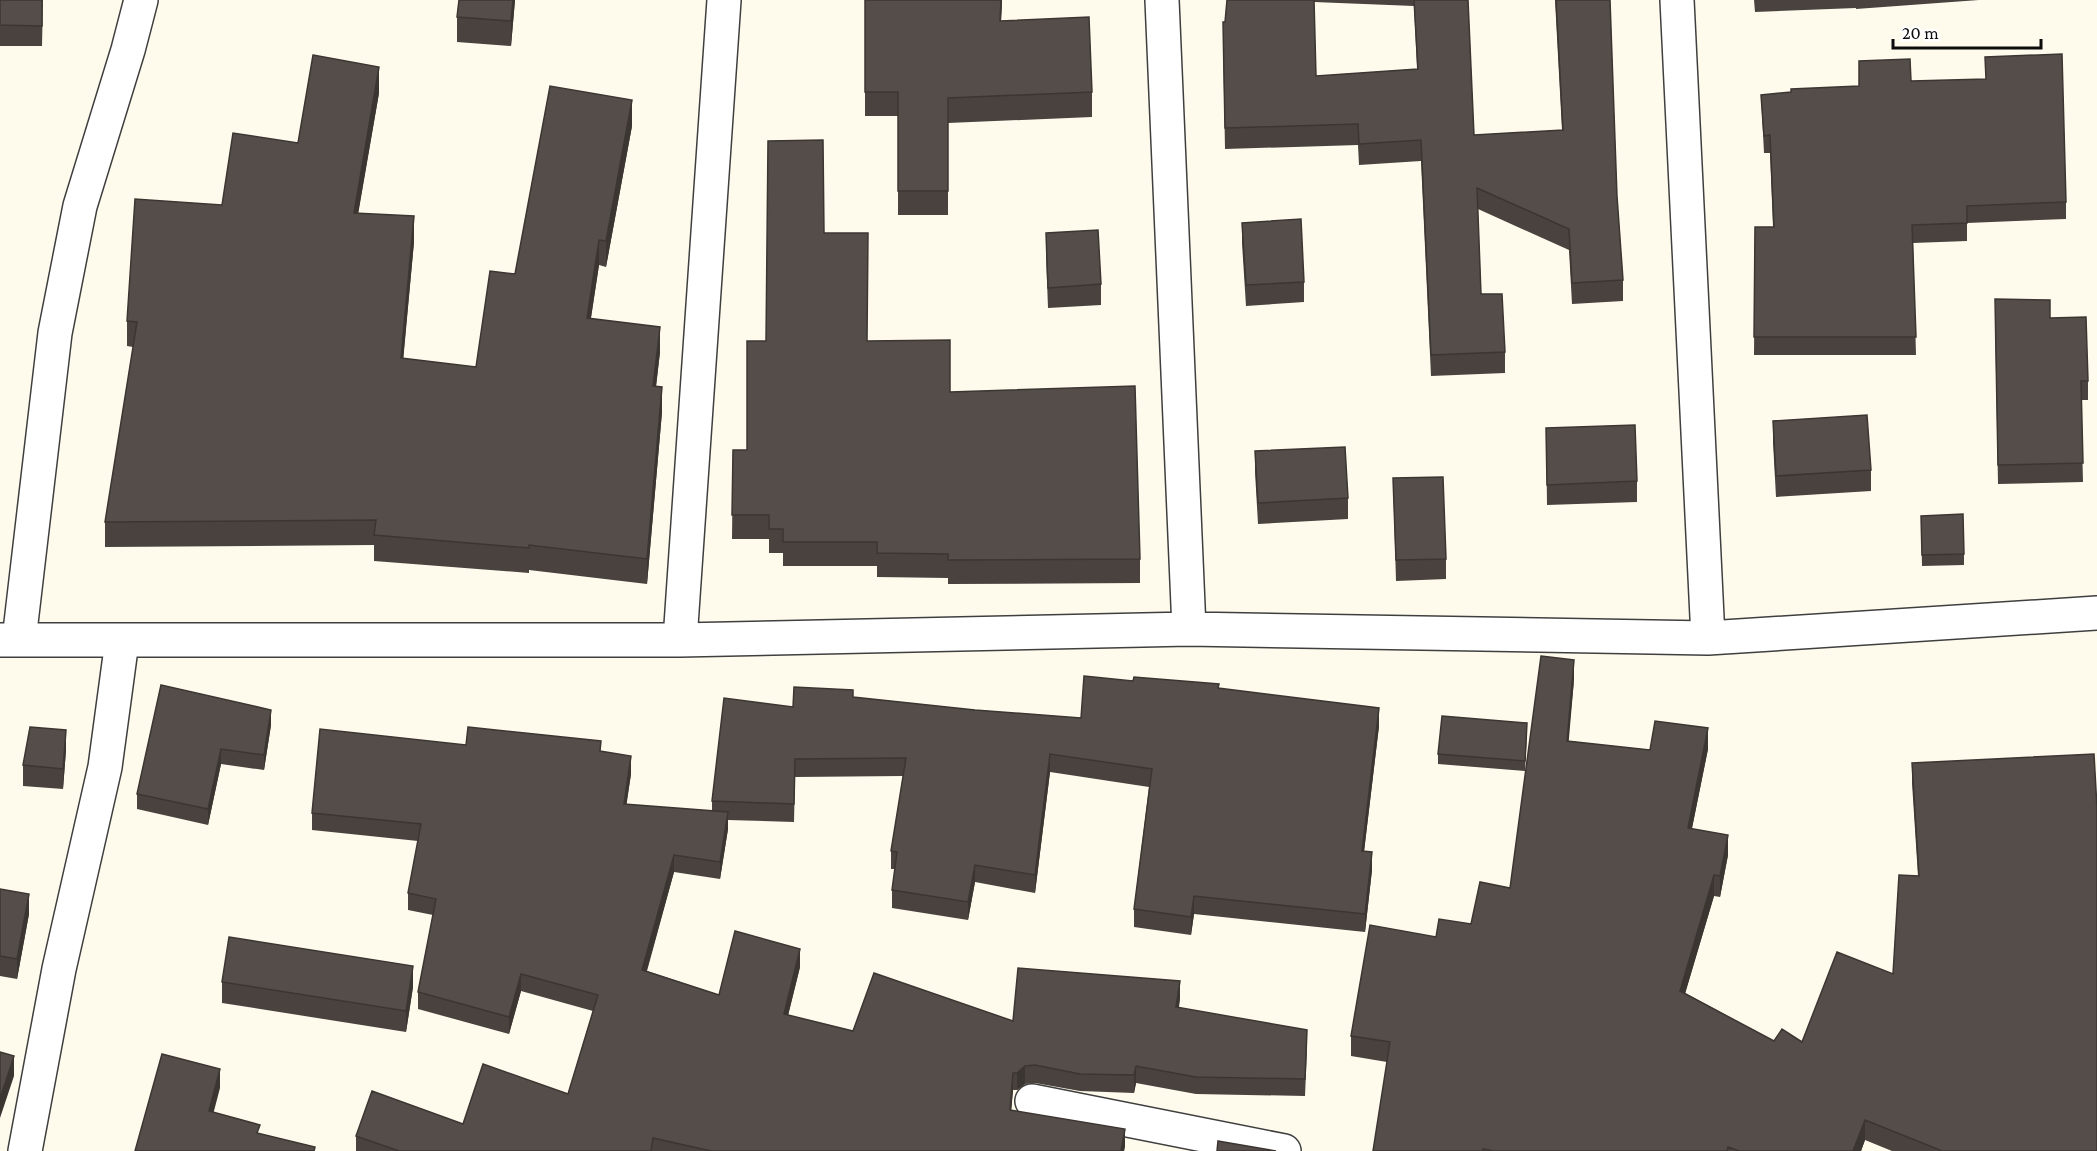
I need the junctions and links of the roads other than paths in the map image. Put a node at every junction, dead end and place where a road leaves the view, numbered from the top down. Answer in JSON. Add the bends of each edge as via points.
{"nodes":[{"id":1,"x":141,"y":0,"type":"edge"},
{"id":2,"x":724,"y":0,"type":"edge"},
{"id":3,"x":1162,"y":0,"type":"edge"},
{"id":4,"x":1677,"y":0,"type":"edge"},
{"id":5,"x":2097,"y":613,"type":"edge"},
{"id":6,"x":1189,"y":629,"type":"junction"},
{"id":7,"x":1708,"y":638,"type":"junction"},
{"id":8,"x":10,"y":640,"type":"edge"},
{"id":9,"x":680,"y":640,"type":"junction"},
{"id":10,"x":123,"y":641,"type":"junction"},
{"id":11,"x":1032,"y":1101,"type":"dead end"},
{"id":12,"x":25,"y":1151,"type":"edge"},
{"id":13,"x":1284,"y":1151,"type":"edge"}],
"edges":[{"from":1,"to":8,"type":"street","via":[[80,206],[55,333]]},
{"from":2,"to":9,"type":"street"},
{"from":3,"to":6,"type":"street"},
{"from":4,"to":7,"type":"street"},
{"from":5,"to":7,"type":"street"},
{"from":6,"to":7,"type":"street"},
{"from":6,"to":9,"type":"street"},
{"from":8,"to":10,"type":"street"},
{"from":9,"to":10,"type":"street"},
{"from":10,"to":12,"type":"street","via":[[105,767],[59,969]]},
{"from":11,"to":13,"type":"street"}]}
